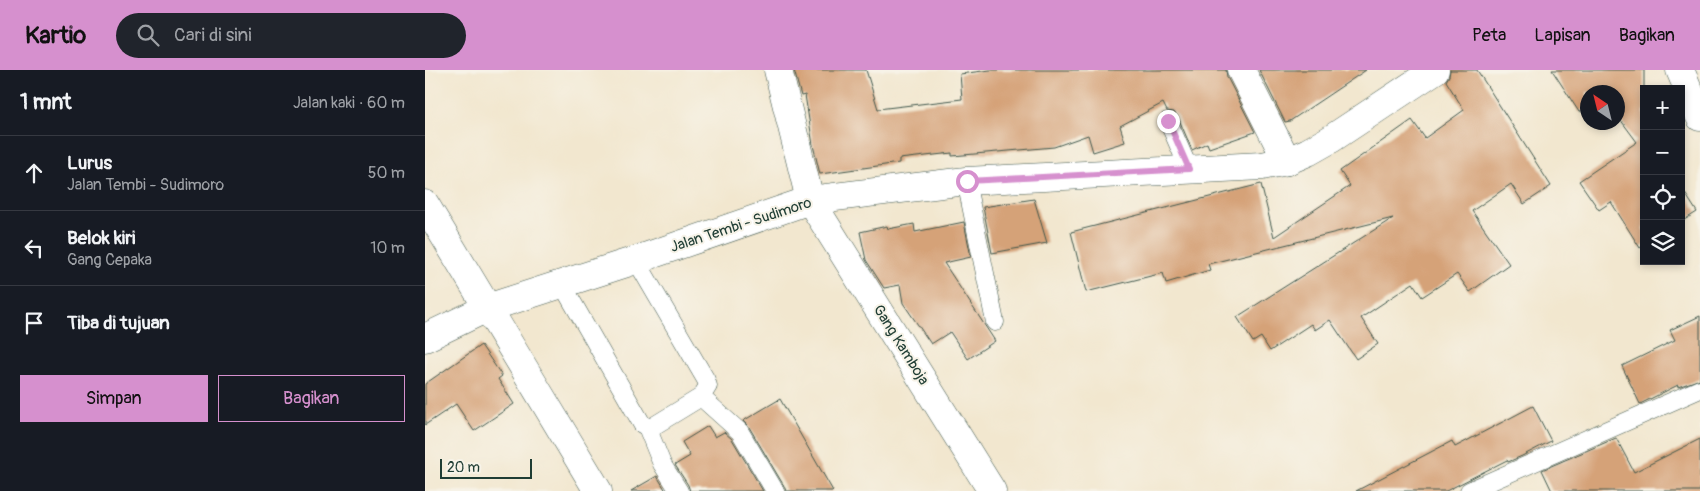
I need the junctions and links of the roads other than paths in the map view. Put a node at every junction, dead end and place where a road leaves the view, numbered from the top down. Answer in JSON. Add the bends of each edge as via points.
{"nodes":[{"id":1,"x":778,"y":70,"type":"edge"},
{"id":2,"x":1241,"y":70,"type":"edge"},
{"id":3,"x":1435,"y":70,"type":"edge"},
{"id":4,"x":1680,"y":70,"type":"edge"},
{"id":5,"x":1700,"y":117,"type":"edge"},
{"id":6,"x":1168,"y":121,"type":"dead end"},
{"id":7,"x":1287,"y":161,"type":"junction"},
{"id":8,"x":1189,"y":169,"type":"junction"},
{"id":9,"x":967,"y":181,"type":"junction"},
{"id":10,"x":810,"y":200,"type":"junction"},
{"id":11,"x":425,"y":204,"type":"edge"},
{"id":12,"x":636,"y":260,"type":"junction"},
{"id":13,"x":562,"y":284,"type":"junction"},
{"id":14,"x":487,"y":308,"type":"junction"},
{"id":15,"x":995,"y":322,"type":"dead end"},
{"id":16,"x":425,"y":338,"type":"edge"},
{"id":17,"x":1700,"y":389,"type":"edge"},
{"id":18,"x":701,"y":397,"type":"junction"},
{"id":19,"x":647,"y":427,"type":"junction"},
{"id":20,"x":598,"y":491,"type":"edge"},
{"id":21,"x":679,"y":491,"type":"edge"},
{"id":22,"x":775,"y":491,"type":"edge"},
{"id":23,"x":992,"y":491,"type":"edge"},
{"id":24,"x":1469,"y":491,"type":"edge"}],
"edges":[{"from":1,"to":10,"type":"main road","name":"Gang Kamboja"},
{"from":2,"to":7,"type":"main road"},
{"from":3,"to":7,"type":"main road","name":"Jalan Tembi - Sudimoro","via":[[1331,139]]},
{"from":4,"to":5,"type":"main road"},
{"from":6,"to":8,"type":"lane"},
{"from":7,"to":8,"type":"main road","name":"Jalan Tembi - Sudimoro","via":[[1262,166]]},
{"from":8,"to":9,"type":"main road","name":"Jalan Tembi - Sudimoro"},
{"from":9,"to":10,"type":"main road","name":"Jalan Tembi - Sudimoro"},
{"from":9,"to":15,"type":"lane"},
{"from":10,"to":12,"type":"main road","name":"Jalan Tembi - Sudimoro"},
{"from":10,"to":23,"type":"main road","name":"Gang Kamboja"},
{"from":11,"to":14,"type":"main road"},
{"from":12,"to":13,"type":"main road","name":"Jalan Tembi - Sudimoro"},
{"from":12,"to":18,"type":"lane","via":[[706,380],[707,386]]},
{"from":13,"to":14,"type":"main road","name":"Jalan Tembi - Sudimoro"},
{"from":13,"to":19,"type":"lane","via":[[642,424]]},
{"from":14,"to":16,"type":"main road","name":"Jalan Tembi - Sudimoro"},
{"from":14,"to":20,"type":"main road"},
{"from":17,"to":24,"type":"lane"},
{"from":18,"to":19,"type":"lane"},
{"from":18,"to":22,"type":"lane","via":[[740,432]]},
{"from":19,"to":21,"type":"lane","via":[[662,464]]}]}
